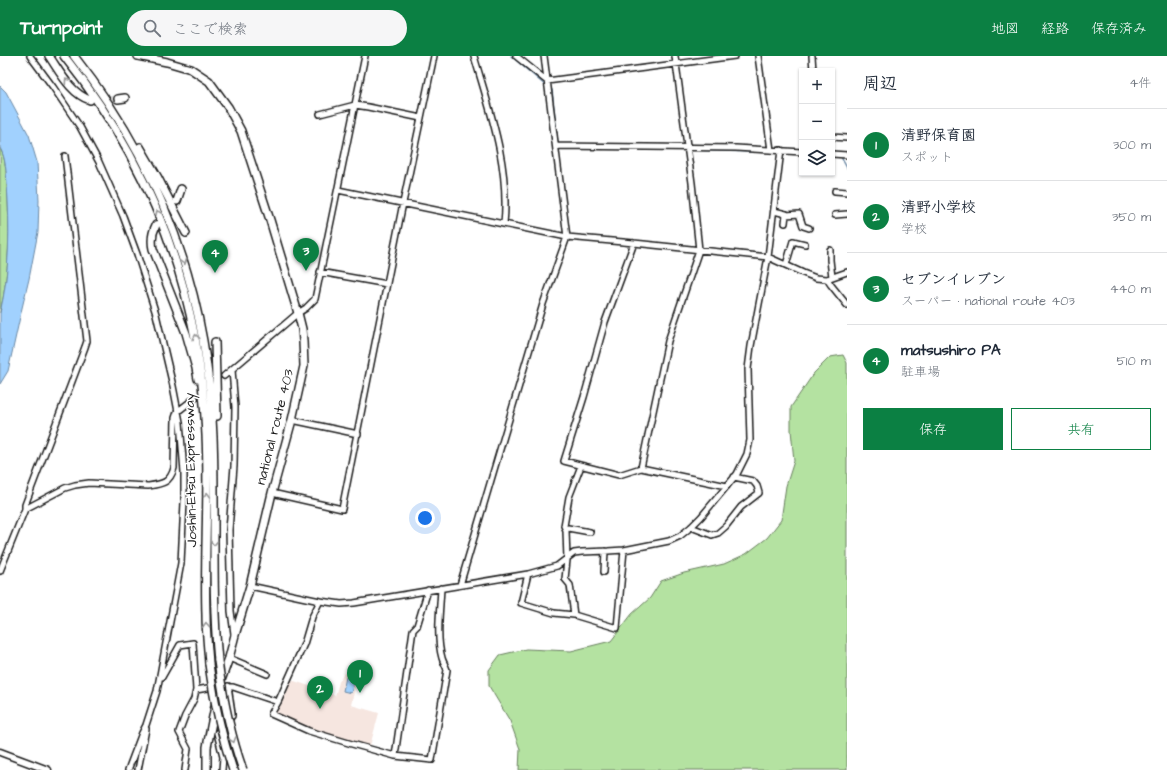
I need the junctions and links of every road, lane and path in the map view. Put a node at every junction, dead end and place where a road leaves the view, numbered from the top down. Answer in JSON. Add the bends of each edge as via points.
{"nodes":[{"id":1,"x":30,"y":56,"type":"edge"},
{"id":2,"x":50,"y":56,"type":"edge"},
{"id":3,"x":64,"y":56,"type":"edge"},
{"id":4,"x":74,"y":56,"type":"edge"},
{"id":5,"x":138,"y":56,"type":"edge"},
{"id":6,"x":366,"y":56,"type":"edge"},
{"id":7,"x":434,"y":56,"type":"edge"},
{"id":8,"x":474,"y":56,"type":"edge"},
{"id":9,"x":516,"y":56,"type":"edge"},
{"id":10,"x":544,"y":56,"type":"edge"},
{"id":11,"x":675,"y":56,"type":"edge"},
{"id":12,"x":735,"y":56,"type":"edge"},
{"id":13,"x":758,"y":56,"type":"edge"},
{"id":14,"x":812,"y":56,"type":"edge"},
{"id":15,"x":166,"y":59,"type":"edge"},
{"id":16,"x":676,"y":64,"type":"junction"},
{"id":17,"x":813,"y":68,"type":"edge"},
{"id":18,"x":547,"y":81,"type":"junction"},
{"id":19,"x":97,"y":87,"type":"junction"},
{"id":20,"x":90,"y":100,"type":"tunnel mouth"},
{"id":21,"x":355,"y":105,"type":"junction"},
{"id":22,"x":320,"y":114,"type":"dead end"},
{"id":23,"x":422,"y":118,"type":"junction"},
{"id":24,"x":835,"y":137,"type":"edge"},
{"id":25,"x":847,"y":138,"type":"edge"},
{"id":26,"x":556,"y":146,"type":"junction"},
{"id":27,"x":688,"y":148,"type":"junction"},
{"id":28,"x":771,"y":150,"type":"junction"},
{"id":29,"x":781,"y":150,"type":"junction"},
{"id":30,"x":799,"y":152,"type":"edge"},
{"id":31,"x":835,"y":155,"type":"edge"},
{"id":32,"x":65,"y":156,"type":"dead end"},
{"id":33,"x":846,"y":157,"type":"edge"},
{"id":34,"x":181,"y":189,"type":"dead end"},
{"id":35,"x":338,"y":190,"type":"junction"},
{"id":36,"x":835,"y":191,"type":"dead end"},
{"id":37,"x":847,"y":192,"type":"edge"},
{"id":38,"x":177,"y":201,"type":"dead end"},
{"id":39,"x":403,"y":203,"type":"junction"},
{"id":40,"x":774,"y":211,"type":"junction"},
{"id":41,"x":847,"y":214,"type":"edge"},
{"id":42,"x":786,"y":215,"type":"junction"},
{"id":43,"x":835,"y":215,"type":"dead end"},
{"id":44,"x":785,"y":223,"type":"dead end"},
{"id":45,"x":504,"y":224,"type":"junction"},
{"id":46,"x":156,"y":225,"type":"dead end"},
{"id":47,"x":809,"y":228,"type":"dead end"},
{"id":48,"x":186,"y":233,"type":"dead end"},
{"id":49,"x":567,"y":238,"type":"junction"},
{"id":50,"x":634,"y":243,"type":"junction"},
{"id":51,"x":805,"y":244,"type":"dead end"},
{"id":52,"x":699,"y":250,"type":"junction"},
{"id":53,"x":830,"y":250,"type":"dead end"},
{"id":54,"x":768,"y":257,"type":"junction"},
{"id":55,"x":786,"y":265,"type":"junction"},
{"id":56,"x":320,"y":272,"type":"junction"},
{"id":57,"x":847,"y":272,"type":"edge"},
{"id":58,"x":829,"y":278,"type":"junction"},
{"id":59,"x":387,"y":284,"type":"junction"},
{"id":60,"x":847,"y":305,"type":"edge"},
{"id":61,"x":298,"y":312,"type":"junction"},
{"id":62,"x":215,"y":342,"type":"dead end"},
{"id":63,"x":232,"y":370,"type":"junction"},
{"id":64,"x":224,"y":376,"type":"dead end"},
{"id":65,"x":195,"y":398,"type":"dead end"},
{"id":66,"x":178,"y":412,"type":"junction"},
{"id":67,"x":292,"y":420,"type":"junction"},
{"id":68,"x":358,"y":434,"type":"junction"},
{"id":69,"x":207,"y":457,"type":"junction"},
{"id":70,"x":581,"y":466,"type":"junction"},
{"id":71,"x":641,"y":468,"type":"junction"},
{"id":72,"x":734,"y":477,"type":"junction"},
{"id":73,"x":727,"y":486,"type":"junction"},
{"id":74,"x":272,"y":493,"type":"junction"},
{"id":75,"x":25,"y":509,"type":"junction"},
{"id":76,"x":214,"y":512,"type":"junction"},
{"id":77,"x":691,"y":527,"type":"junction"},
{"id":78,"x":566,"y":530,"type":"junction"},
{"id":79,"x":590,"y":532,"type":"dead end"},
{"id":80,"x":624,"y":550,"type":"junction"},
{"id":81,"x":605,"y":551,"type":"junction"},
{"id":82,"x":566,"y":560,"type":"junction"},
{"id":83,"x":0,"y":571,"type":"edge"},
{"id":84,"x":604,"y":572,"type":"dead end"},
{"id":85,"x":528,"y":574,"type":"junction"},
{"id":86,"x":460,"y":585,"type":"junction"},
{"id":87,"x":250,"y":586,"type":"junction"},
{"id":88,"x":442,"y":588,"type":"junction"},
{"id":89,"x":428,"y":590,"type":"junction"},
{"id":90,"x":320,"y":601,"type":"junction"},
{"id":91,"x":574,"y":615,"type":"junction"},
{"id":92,"x":235,"y":635,"type":"junction"},
{"id":93,"x":230,"y":658,"type":"junction"},
{"id":94,"x":267,"y":674,"type":"dead end"},
{"id":95,"x":219,"y":686,"type":"junction"},
{"id":96,"x":228,"y":686,"type":"junction"},
{"id":97,"x":196,"y":690,"type":"junction"},
{"id":98,"x":157,"y":691,"type":"junction"},
{"id":99,"x":278,"y":702,"type":"junction"},
{"id":100,"x":146,"y":725,"type":"junction"},
{"id":101,"x":0,"y":752,"type":"edge"},
{"id":102,"x":395,"y":756,"type":"junction"},
{"id":103,"x":48,"y":770,"type":"edge"},
{"id":104,"x":128,"y":770,"type":"edge"},
{"id":105,"x":138,"y":770,"type":"edge"},
{"id":106,"x":185,"y":770,"type":"edge"},
{"id":107,"x":207,"y":770,"type":"edge"},
{"id":108,"x":222,"y":770,"type":"edge"},
{"id":109,"x":234,"y":770,"type":"edge"},
{"id":110,"x":243,"y":770,"type":"edge"}],
"edges":[{"from":1,"to":66,"type":"street","via":[[80,127],[123,216],[138,254],[156,314]]},
{"from":20,"to":2,"type":"highway","one_way":true,"via":[[74,90]]},
{"from":69,"to":3,"type":"highway","name":"Joshin-Etsu Expressway","one_way":true,"via":[[197,344],[186,293],[172,249],[148,189],[126,146],[93,93]]},
{"from":4,"to":19,"type":"highway","name":"Joshin-Etsu Expressway"},
{"from":5,"to":15,"type":"highway","name":"national route 403"},
{"from":6,"to":21,"type":"street"},
{"from":7,"to":23,"type":"street"},
{"from":8,"to":45,"type":"street","via":[[503,164],[506,210]]},
{"from":9,"to":18,"type":"street"},
{"from":10,"to":18,"type":"street"},
{"from":11,"to":16,"type":"street"},
{"from":12,"to":16,"type":"street"},
{"from":13,"to":28,"type":"street"},
{"from":14,"to":17,"type":"street"},
{"from":15,"to":61,"type":"highway","name":"national route 403","via":[[191,69],[209,81],[241,131]]},
{"from":16,"to":18,"type":"street"},
{"from":16,"to":27,"type":"street"},
{"from":18,"to":26,"type":"street"},
{"from":19,"to":48,"type":"highway","via":[[146,157]]},
{"from":19,"to":76,"type":"highway","name":"Joshin-Etsu Expressway","one_way":true,"via":[[126,131],[155,186],[179,246],[193,291],[210,386]]},
{"from":21,"to":22,"type":"street"},
{"from":21,"to":23,"type":"street"},
{"from":21,"to":35,"type":"street"},
{"from":23,"to":39,"type":"street"},
{"from":24,"to":25,"type":"street"},
{"from":26,"to":27,"type":"street"},
{"from":26,"to":49,"type":"street"},
{"from":27,"to":28,"type":"street"},
{"from":27,"to":52,"type":"street"},
{"from":28,"to":29,"type":"street"},
{"from":29,"to":30,"type":"street"},
{"from":29,"to":40,"type":"street"},
{"from":31,"to":33,"type":"street"},
{"from":32,"to":75,"type":"street","via":[[87,341]]},
{"from":34,"to":38,"type":"highway"},
{"from":35,"to":39,"type":"street"},
{"from":35,"to":56,"type":"street"},
{"from":36,"to":37,"type":"street"},
{"from":39,"to":45,"type":"street"},
{"from":39,"to":59,"type":"street"},
{"from":40,"to":42,"type":"street"},
{"from":40,"to":54,"type":"street"},
{"from":41,"to":43,"type":"street"},
{"from":42,"to":44,"type":"street"},
{"from":42,"to":47,"type":"street","via":[[799,214],[803,226]]},
{"from":45,"to":49,"type":"street"},
{"from":46,"to":69,"type":"highway","via":[[152,234],[153,249],[180,317],[196,368]]},
{"from":49,"to":50,"type":"street"},
{"from":49,"to":86,"type":"street","via":[[543,304]]},
{"from":50,"to":52,"type":"street"},
{"from":50,"to":70,"type":"street","via":[[605,322],[564,461]]},
{"from":51,"to":55,"type":"street","via":[[793,241]]},
{"from":52,"to":54,"type":"street"},
{"from":52,"to":71,"type":"street","via":[[668,341]]},
{"from":53,"to":58,"type":"street"},
{"from":54,"to":55,"type":"street"},
{"from":54,"to":72,"type":"street","via":[[748,369],[750,440],[747,454]]},
{"from":55,"to":58,"type":"street","via":[[816,278]]},
{"from":56,"to":59,"type":"street"},
{"from":56,"to":61,"type":"street","via":[[315,299]]},
{"from":57,"to":58,"type":"street"},
{"from":58,"to":60,"type":"street","via":[[831,285]]},
{"from":59,"to":68,"type":"street"},
{"from":61,"to":63,"type":"street"},
{"from":61,"to":67,"type":"highway","name":"national route 403","via":[[302,329],[304,366]]},
{"from":62,"to":76,"type":"highway","via":[[217,455]]},
{"from":63,"to":64,"type":"street"},
{"from":63,"to":92,"type":"street","via":[[235,406],[234,466],[229,530],[231,611]]},
{"from":65,"to":66,"type":"street"},
{"from":66,"to":75,"type":"street","via":[[175,418],[174,468],[168,480],[148,486],[75,484]]},
{"from":66,"to":98,"type":"street","via":[[184,472],[183,541]]},
{"from":67,"to":68,"type":"street"},
{"from":67,"to":74,"type":"highway","name":"national route 403"},
{"from":68,"to":74,"type":"street","via":[[342,509]]},
{"from":109,"to":69,"type":"highway","name":"Joshin-Etsu Expressway","one_way":true,"bridge":true,"via":[[219,723],[209,664],[206,593]]},
{"from":70,"to":71,"type":"street","via":[[619,476]]},
{"from":70,"to":78,"type":"street","via":[[569,497],[564,526]]},
{"from":71,"to":73,"type":"street"},
{"from":72,"to":73,"type":"street"},
{"from":72,"to":77,"type":"street","via":[[753,480],[759,493],[741,507],[718,532],[712,534]]},
{"from":73,"to":77,"type":"street"},
{"from":74,"to":87,"type":"highway","name":"national route 403"},
{"from":75,"to":83,"type":"street"},
{"from":76,"to":110,"type":"highway","name":"Joshin-Etsu Expressway","one_way":true,"bridge":true,"via":[[214,595],[218,661],[226,715]]},
{"from":77,"to":80,"type":"street","via":[[669,541]]},
{"from":78,"to":79,"type":"street","via":[[568,528]]},
{"from":78,"to":82,"type":"street"},
{"from":80,"to":81,"type":"street"},
{"from":80,"to":91,"type":"street","via":[[617,628]]},
{"from":81,"to":82,"type":"street","via":[[574,553]]},
{"from":81,"to":84,"type":"street"},
{"from":82,"to":85,"type":"street","via":[[557,566]]},
{"from":82,"to":91,"type":"street","via":[[566,579],[570,585]]},
{"from":85,"to":86,"type":"street"},
{"from":85,"to":91,"type":"street","via":[[521,604],[554,613]]},
{"from":86,"to":88,"type":"street"},
{"from":87,"to":90,"type":"street"},
{"from":87,"to":92,"type":"highway","name":"national route 403"},
{"from":88,"to":89,"type":"street"},
{"from":88,"to":102,"type":"street","via":[[440,645],[447,670],[432,760]]},
{"from":89,"to":90,"type":"street","via":[[354,603]]},
{"from":89,"to":102,"type":"street","via":[[417,626],[413,630]]},
{"from":90,"to":99,"type":"street"},
{"from":92,"to":93,"type":"highway","name":"national route 403"},
{"from":93,"to":94,"type":"street"},
{"from":93,"to":95,"type":"highway","name":"national route 403"},
{"from":95,"to":96,"type":"street"},
{"from":95,"to":97,"type":"street"},
{"from":95,"to":107,"type":"highway","name":"national route 403","via":[[207,747]]},
{"from":96,"to":99,"type":"street"},
{"from":96,"to":108,"type":"street","via":[[232,716],[217,733],[223,757]]},
{"from":97,"to":98,"type":"street","via":[[193,643],[180,645],[164,672]]},
{"from":97,"to":106,"type":"street","via":[[179,732],[188,749]]},
{"from":98,"to":100,"type":"street"},
{"from":99,"to":102,"type":"street","via":[[271,714],[309,732]]},
{"from":100,"to":104,"type":"street"},
{"from":100,"to":105,"type":"street"},
{"from":101,"to":103,"type":"main road"}]}
